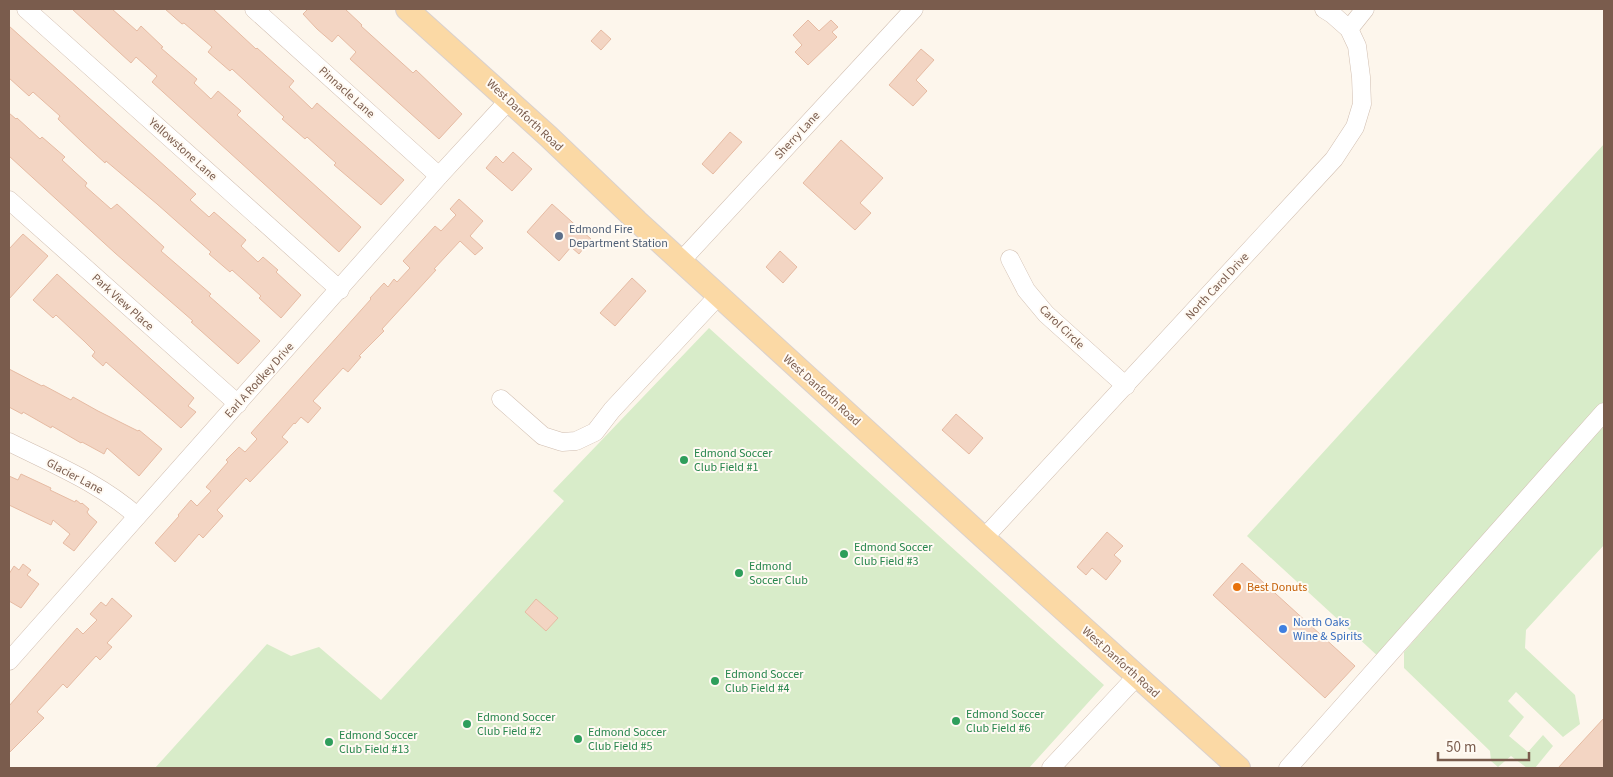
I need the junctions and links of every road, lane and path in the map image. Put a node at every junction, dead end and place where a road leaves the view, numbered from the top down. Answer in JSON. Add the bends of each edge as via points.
{"nodes":[{"id":1,"x":26,"y":9,"type":"edge"},
{"id":2,"x":254,"y":9,"type":"edge"},
{"id":3,"x":407,"y":9,"type":"edge"},
{"id":4,"x":914,"y":9,"type":"edge"},
{"id":5,"x":1324,"y":9,"type":"edge"},
{"id":6,"x":1365,"y":9,"type":"edge"},
{"id":7,"x":1349,"y":29,"type":"junction"},
{"id":8,"x":509,"y":100,"type":"junction"},
{"id":9,"x":439,"y":176,"type":"junction"},
{"id":10,"x":11,"y":205,"type":"edge"},
{"id":11,"x":1010,"y":258,"type":"dead end"},
{"id":12,"x":681,"y":261,"type":"junction"},
{"id":13,"x":340,"y":290,"type":"junction"},
{"id":14,"x":719,"y":295,"type":"junction"},
{"id":15,"x":1126,"y":386,"type":"junction"},
{"id":16,"x":502,"y":399,"type":"dead end"},
{"id":17,"x":238,"y":404,"type":"junction"},
{"id":18,"x":1604,"y":412,"type":"edge"},
{"id":19,"x":9,"y":442,"type":"edge"},
{"id":20,"x":137,"y":516,"type":"junction"},
{"id":21,"x":984,"y":538,"type":"junction"},
{"id":22,"x":11,"y":652,"type":"edge"},
{"id":23,"x":1137,"y":676,"type":"junction"},
{"id":24,"x":1051,"y":768,"type":"edge"},
{"id":25,"x":1239,"y":768,"type":"edge"},
{"id":26,"x":1288,"y":768,"type":"edge"}],
"edges":[{"from":1,"to":13,"type":"street","name":"Yellowstone Lane"},
{"from":2,"to":9,"type":"street","name":"Pinnacle Lane"},
{"from":3,"to":8,"type":"main road","name":"West Danforth Road"},
{"from":4,"to":12,"type":"street","name":"Sherry Lane"},
{"from":5,"to":7,"type":"street","name":"North Carol Drive"},
{"from":6,"to":7,"type":"street"},
{"from":7,"to":15,"type":"street","name":"North Carol Drive","via":[[1357,46],[1362,77],[1362,104],[1355,126],[1334,159]]},
{"from":8,"to":9,"type":"street","name":"Earl A Rodkey Drive"},
{"from":8,"to":12,"type":"main road","name":"West Danforth Road"},
{"from":9,"to":13,"type":"street","name":"Earl A Rodkey Drive"},
{"from":10,"to":17,"type":"street","name":"Park View Place"},
{"from":11,"to":15,"type":"street","name":"Carol Circle","via":[[1026,290],[1046,314]]},
{"from":12,"to":14,"type":"main road","name":"West Danforth Road"},
{"from":13,"to":17,"type":"street","name":"Earl A Rodkey Drive"},
{"from":14,"to":16,"type":"street","via":[[595,432],[576,441],[562,442],[543,436]]},
{"from":14,"to":21,"type":"main road","name":"West Danforth Road"},
{"from":15,"to":21,"type":"street","name":"North Carol Drive"},
{"from":17,"to":20,"type":"street","name":"Earl A Rodkey Drive"},
{"from":18,"to":26,"type":"street"},
{"from":19,"to":20,"type":"street","name":"Glacier Lane","via":[[92,483]]},
{"from":20,"to":22,"type":"street","name":"Earl A Rodkey Drive"},
{"from":21,"to":23,"type":"main road","name":"West Danforth Road"},
{"from":23,"to":24,"type":"street"},
{"from":23,"to":25,"type":"main road","name":"West Danforth Road"}]}
